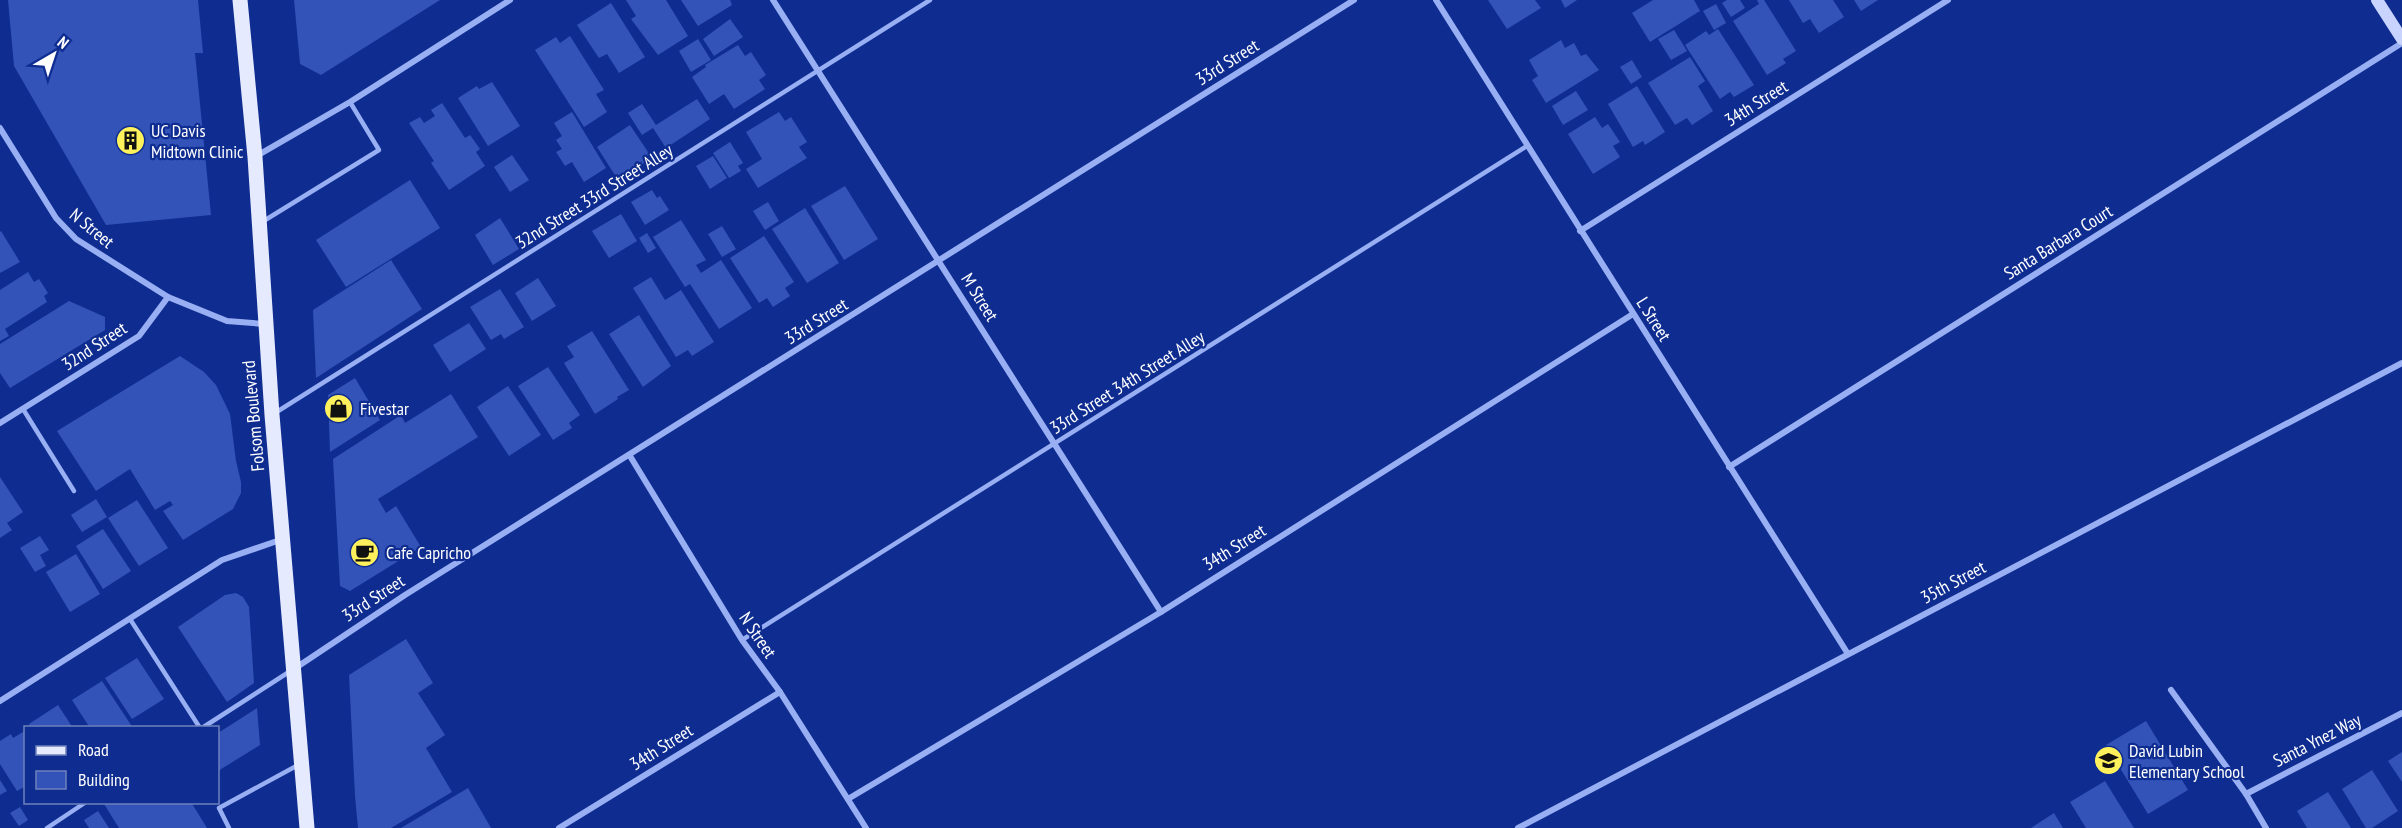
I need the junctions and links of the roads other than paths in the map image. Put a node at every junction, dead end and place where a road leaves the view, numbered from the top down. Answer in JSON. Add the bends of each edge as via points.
{"nodes":[{"id":1,"x":240,"y":0,"type":"edge"},
{"id":2,"x":510,"y":0,"type":"edge"},
{"id":3,"x":773,"y":0,"type":"edge"},
{"id":4,"x":930,"y":0,"type":"edge"},
{"id":5,"x":1354,"y":0,"type":"edge"},
{"id":6,"x":1436,"y":0,"type":"edge"},
{"id":7,"x":1948,"y":0,"type":"edge"},
{"id":8,"x":2377,"y":0,"type":"edge"},
{"id":9,"x":499,"y":3,"type":"edge"},
{"id":10,"x":2402,"y":41,"type":"edge"},
{"id":11,"x":818,"y":71,"type":"junction"},
{"id":12,"x":350,"y":102,"type":"junction"},
{"id":13,"x":0,"y":128,"type":"edge"},
{"id":14,"x":1527,"y":146,"type":"junction"},
{"id":15,"x":255,"y":157,"type":"junction"},
{"id":16,"x":260,"y":224,"type":"junction"},
{"id":17,"x":1580,"y":231,"type":"junction"},
{"id":18,"x":940,"y":261,"type":"junction"},
{"id":19,"x":168,"y":297,"type":"junction"},
{"id":20,"x":1633,"y":314,"type":"junction"},
{"id":21,"x":265,"y":324,"type":"junction"},
{"id":22,"x":2402,"y":363,"type":"edge"},
{"id":23,"x":23,"y":409,"type":"junction"},
{"id":24,"x":272,"y":415,"type":"junction"},
{"id":25,"x":0,"y":423,"type":"edge"},
{"id":26,"x":1054,"y":444,"type":"junction"},
{"id":27,"x":630,"y":456,"type":"junction"},
{"id":28,"x":1729,"y":466,"type":"junction"},
{"id":29,"x":74,"y":491,"type":"dead end"},
{"id":30,"x":283,"y":538,"type":"junction"},
{"id":31,"x":1161,"y":612,"type":"junction"},
{"id":32,"x":130,"y":619,"type":"junction"},
{"id":33,"x":742,"y":640,"type":"junction"},
{"id":34,"x":1848,"y":654,"type":"junction"},
{"id":35,"x":294,"y":669,"type":"junction"},
{"id":36,"x":2171,"y":690,"type":"dead end"},
{"id":37,"x":780,"y":692,"type":"junction"},
{"id":38,"x":0,"y":701,"type":"edge"},
{"id":39,"x":2402,"y":713,"type":"edge"},
{"id":40,"x":200,"y":726,"type":"edge"},
{"id":41,"x":204,"y":726,"type":"edge"},
{"id":42,"x":303,"y":762,"type":"junction"},
{"id":43,"x":2246,"y":794,"type":"junction"},
{"id":44,"x":848,"y":799,"type":"junction"},
{"id":45,"x":83,"y":804,"type":"edge"},
{"id":46,"x":47,"y":828,"type":"edge"},
{"id":47,"x":230,"y":828,"type":"edge"},
{"id":48,"x":307,"y":828,"type":"edge"},
{"id":49,"x":559,"y":828,"type":"edge"},
{"id":50,"x":866,"y":828,"type":"edge"},
{"id":51,"x":1518,"y":828,"type":"edge"},
{"id":52,"x":2266,"y":828,"type":"edge"}],
"edges":[{"from":1,"to":15,"type":"main road","name":"Folsom Boulevard"},
{"from":2,"to":9,"type":"street"},
{"from":3,"to":11,"type":"street","name":"M Street"},
{"from":4,"to":11,"type":"lane","name":"32nd Street 33rd Street Alley"},
{"from":5,"to":18,"type":"street","name":"33rd Street"},
{"from":6,"to":14,"type":"street","name":"L Street"},
{"from":7,"to":17,"type":"street","name":"34th Street"},
{"from":8,"to":10,"type":"main road"},
{"from":9,"to":12,"type":"street"},
{"from":10,"to":28,"type":"street","name":"Santa Barbara Court"},
{"from":11,"to":18,"type":"street","name":"M Street"},
{"from":11,"to":24,"type":"lane","name":"32nd Street 33rd Street Alley"},
{"from":12,"to":15,"type":"street"},
{"from":12,"to":16,"type":"lane","via":[[379,150]]},
{"from":13,"to":19,"type":"street","name":"N Street","via":[[66,230]]},
{"from":14,"to":17,"type":"street","name":"L Street"},
{"from":14,"to":26,"type":"lane","name":"33rd Street 34th Street Alley"},
{"from":15,"to":16,"type":"main road","name":"Folsom Boulevard"},
{"from":16,"to":21,"type":"main road","name":"Folsom Boulevard"},
{"from":17,"to":20,"type":"street","name":"L Street"},
{"from":18,"to":26,"type":"street","name":"M Street"},
{"from":18,"to":27,"type":"street","name":"33rd Street"},
{"from":19,"to":21,"type":"street","via":[[226,321]]},
{"from":19,"to":23,"type":"street","name":"32nd Street","via":[[139,336]]},
{"from":20,"to":28,"type":"street","name":"L Street"},
{"from":20,"to":31,"type":"street","name":"34th Street"},
{"from":21,"to":24,"type":"main road","name":"Folsom Boulevard"},
{"from":22,"to":34,"type":"street","name":"35th Street"},
{"from":23,"to":25,"type":"street","name":"32nd Street"},
{"from":23,"to":29,"type":"lane"},
{"from":24,"to":30,"type":"main road","name":"Folsom Boulevard"},
{"from":26,"to":31,"type":"street","name":"M Street"},
{"from":26,"to":33,"type":"lane","name":"33rd Street 34th Street Alley"},
{"from":27,"to":33,"type":"street","name":"N Street"},
{"from":27,"to":35,"type":"street","name":"33rd Street","via":[[405,595]]},
{"from":28,"to":34,"type":"street","name":"L Street"},
{"from":30,"to":32,"type":"street","via":[[222,560]]},
{"from":30,"to":35,"type":"main road","name":"Folsom Boulevard"},
{"from":31,"to":44,"type":"street","name":"34th Street"},
{"from":32,"to":38,"type":"street"},
{"from":32,"to":40,"type":"lane"},
{"from":33,"to":37,"type":"street","name":"N Street"},
{"from":34,"to":51,"type":"street","name":"35th Street"},
{"from":35,"to":41,"type":"lane"},
{"from":35,"to":42,"type":"main road","name":"Folsom Boulevard"},
{"from":36,"to":43,"type":"street"},
{"from":37,"to":44,"type":"street","name":"N Street"},
{"from":37,"to":49,"type":"street","name":"34th Street"},
{"from":39,"to":43,"type":"street","name":"Santa Ynez Way"},
{"from":42,"to":47,"type":"lane","via":[[219,808]]},
{"from":42,"to":48,"type":"main road","name":"Folsom Boulevard"},
{"from":43,"to":52,"type":"street"},
{"from":44,"to":50,"type":"street","name":"N Street"},
{"from":45,"to":46,"type":"lane"}]}
